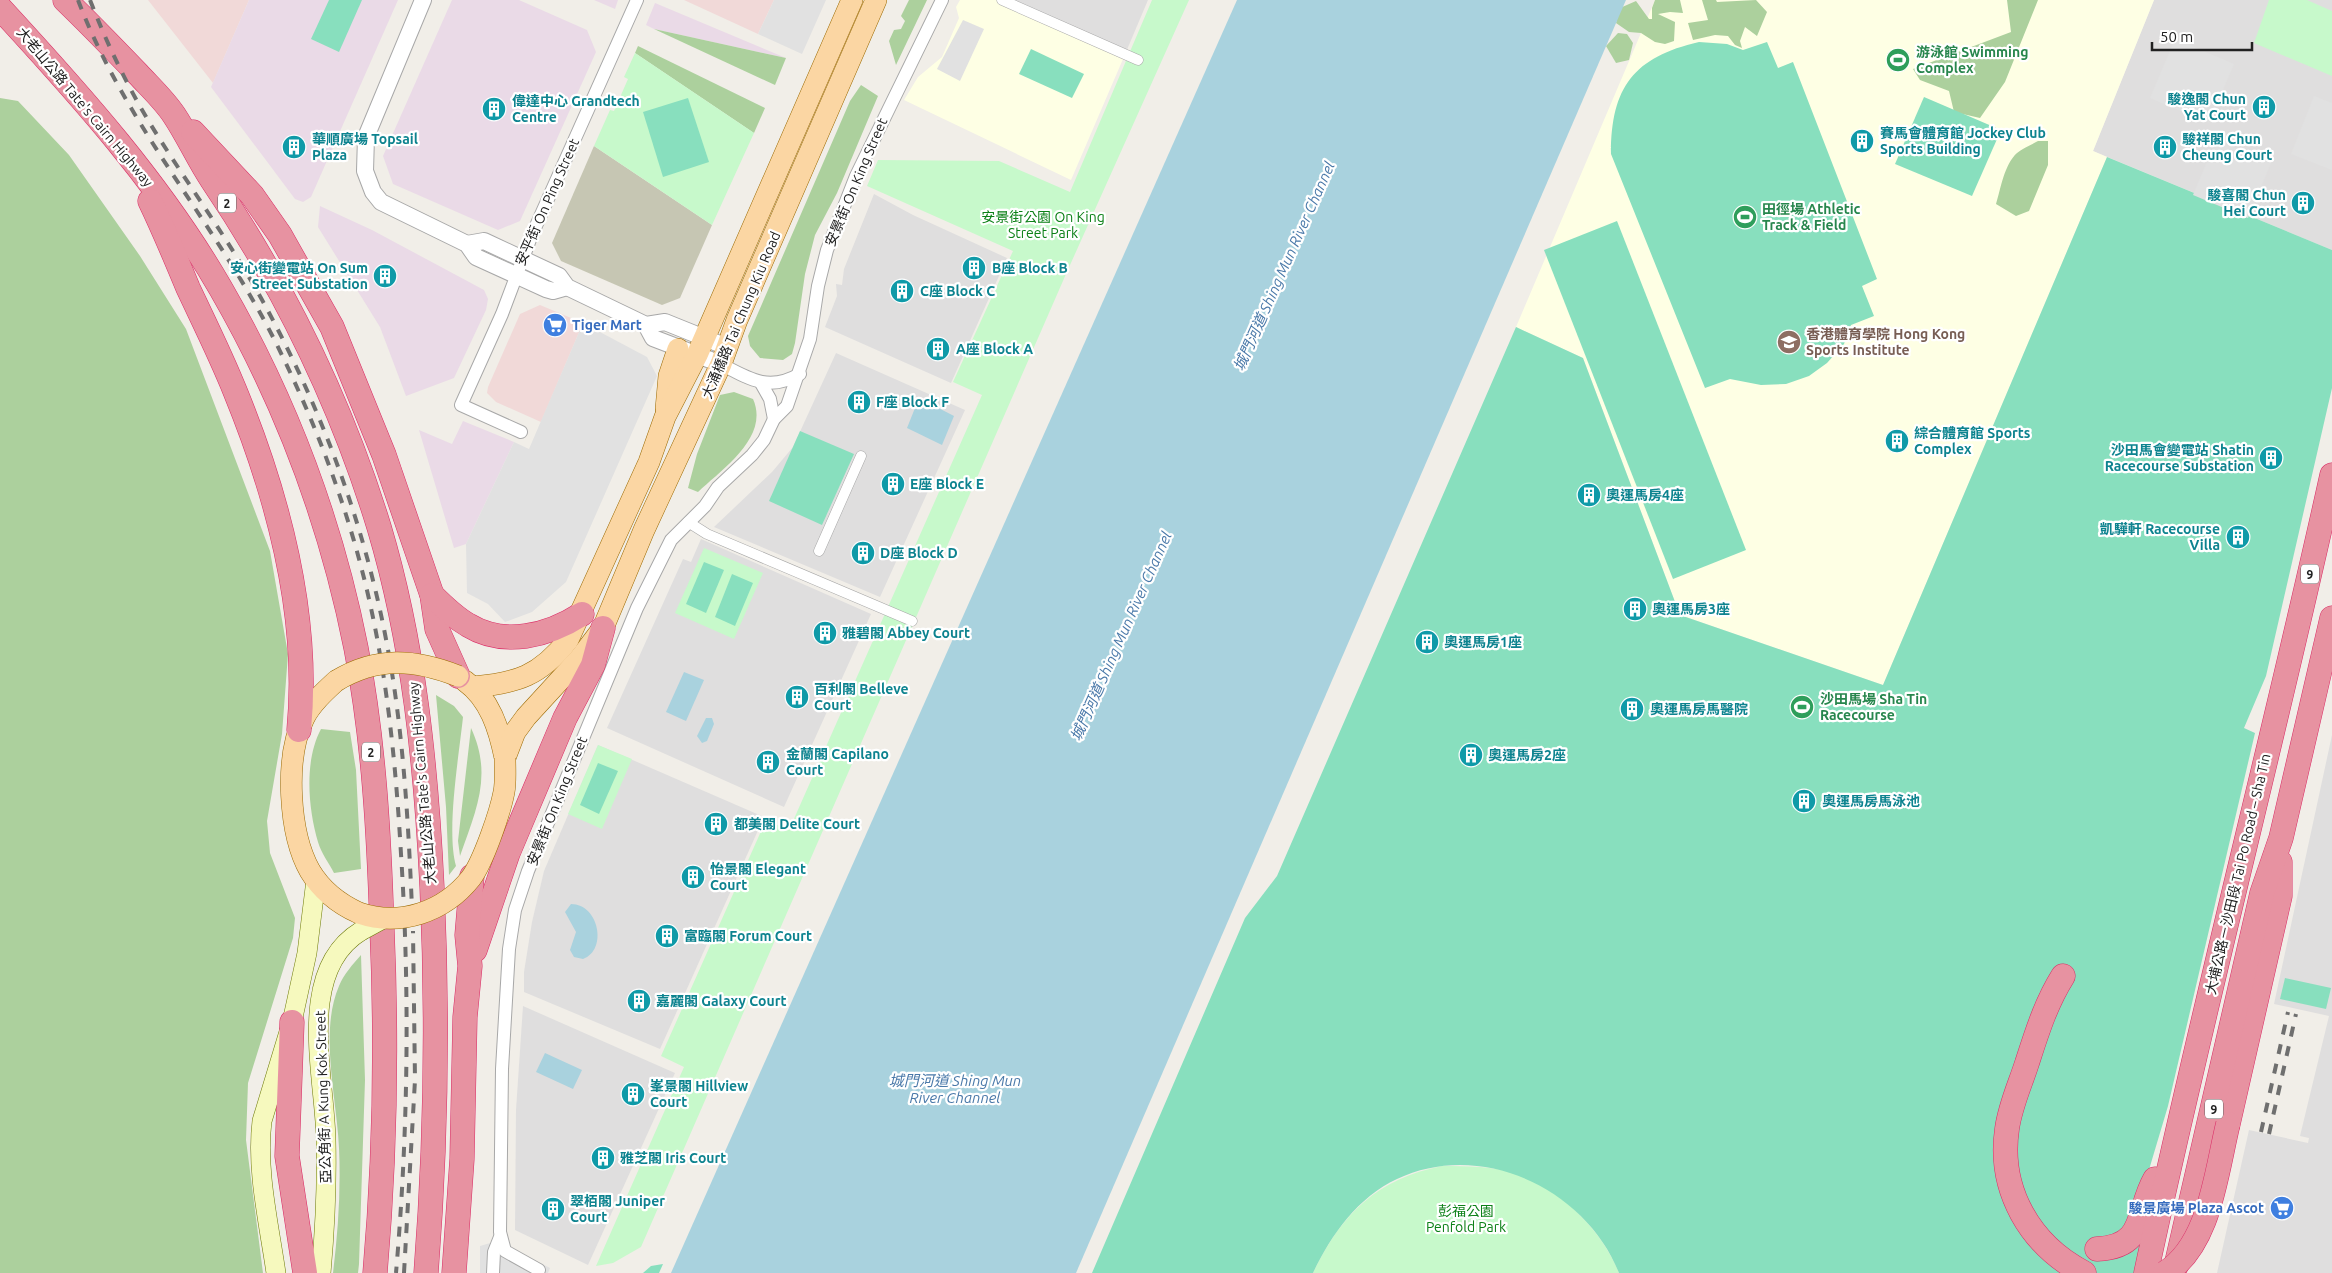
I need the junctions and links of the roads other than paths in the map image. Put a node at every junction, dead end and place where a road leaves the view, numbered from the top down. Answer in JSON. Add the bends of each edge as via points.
{"nodes":[{"id":1,"x":65,"y":0,"type":"edge"},
{"id":2,"x":423,"y":0,"type":"edge"},
{"id":3,"x":637,"y":0,"type":"edge"},
{"id":4,"x":852,"y":0,"type":"edge"},
{"id":5,"x":876,"y":0,"type":"edge"},
{"id":6,"x":942,"y":0,"type":"edge"},
{"id":7,"x":1002,"y":0,"type":"edge"},
{"id":8,"x":0,"y":8,"type":"edge"},
{"id":9,"x":1138,"y":60,"type":"dead end"},
{"id":10,"x":173,"y":113,"type":"junction"},
{"id":11,"x":118,"y":141,"type":"junction"},
{"id":12,"x":467,"y":244,"type":"junction"},
{"id":13,"x":522,"y":258,"type":"junction"},
{"id":14,"x":515,"y":276,"type":"junction"},
{"id":15,"x":567,"y":287,"type":"junction"},
{"id":16,"x":646,"y":325,"type":"junction"},
{"id":17,"x":693,"y":347,"type":"junction"},
{"id":18,"x":724,"y":356,"type":"junction"},
{"id":19,"x":800,"y":374,"type":"junction"},
{"id":20,"x":761,"y":383,"type":"junction"},
{"id":21,"x":774,"y":419,"type":"junction"},
{"id":22,"x":521,"y":432,"type":"dead end"},
{"id":23,"x":860,"y":456,"type":"dead end"},
{"id":24,"x":2332,"y":475,"type":"edge"},
{"id":25,"x":688,"y":522,"type":"junction"},
{"id":26,"x":819,"y":551,"type":"dead end"},
{"id":27,"x":432,"y":595,"type":"junction"},
{"id":28,"x":582,"y":614,"type":"junction"},
{"id":29,"x":2332,"y":618,"type":"edge"},
{"id":30,"x":912,"y":621,"type":"dead end"},
{"id":31,"x":603,"y":628,"type":"joint"},
{"id":32,"x":568,"y":671,"type":"junction"},
{"id":33,"x":466,"y":681,"type":"junction"},
{"id":34,"x":299,"y":730,"type":"junction"},
{"id":35,"x":505,"y":758,"type":"junction"},
{"id":36,"x":2281,"y":838,"type":"junction"},
{"id":37,"x":472,"y":876,"type":"junction"},
{"id":38,"x":316,"y":880,"type":"junction"},
{"id":39,"x":360,"y":922,"type":"junction"},
{"id":40,"x":476,"y":923,"type":"junction"},
{"id":41,"x":2063,"y":976,"type":"dead end"},
{"id":42,"x":292,"y":1022,"type":"junction"},
{"id":43,"x":2174,"y":1146,"type":"junction"},
{"id":44,"x":500,"y":1237,"type":"junction"},
{"id":45,"x":2097,"y":1249,"type":"dead end"},
{"id":46,"x":276,"y":1273,"type":"edge"},
{"id":47,"x":305,"y":1273,"type":"edge"},
{"id":48,"x":321,"y":1273,"type":"edge"},
{"id":49,"x":375,"y":1273,"type":"edge"},
{"id":50,"x":426,"y":1273,"type":"edge"},
{"id":51,"x":454,"y":1273,"type":"edge"},
{"id":52,"x":493,"y":1273,"type":"edge"},
{"id":53,"x":537,"y":1273,"type":"edge"},
{"id":54,"x":2084,"y":1273,"type":"edge"},
{"id":55,"x":2146,"y":1273,"type":"edge"},
{"id":56,"x":2165,"y":1273,"type":"edge"},
{"id":57,"x":2174,"y":1273,"type":"edge"}],
"edges":[{"from":1,"to":10,"type":"highway","name":"大老山公路 Tate's Cairn Highway","number":"2","via":[[101,34]]},
{"from":2,"to":12,"type":"street","via":[[369,126],[364,148],[365,171],[373,192],[388,206]]},
{"from":3,"to":13,"type":"street","name":"安平街 On Ping Street"},
{"from":4,"to":17,"type":"main road","name":"大涌橋路 Tai Chung Kiu Road"},
{"from":5,"to":18,"type":"main road","name":"大涌橋路 Tai Chung Kiu Road"},
{"from":6,"to":19,"type":"street","name":"安景街 On King Street","via":[[856,176],[827,250]]},
{"from":7,"to":9,"type":"street"},
{"from":8,"to":11,"type":"highway","name":"大老山公路 Tate's Cairn Highway","number":"2"},
{"from":10,"to":27,"type":"highway","via":[[252,194],[308,282],[332,327],[367,409]]},
{"from":10,"to":50,"type":"highway","name":"大老山公路 Tate's Cairn Highway","number":"2","via":[[259,254],[314,357],[343,423],[379,526],[405,632],[422,754],[435,950],[435,1093]]},
{"from":11,"to":34,"type":"highway","via":[[159,220],[226,368],[268,482],[294,606],[301,697]]},
{"from":11,"to":49,"type":"highway","name":"大老山公路 Tate's Cairn Highway","number":"2","via":[[205,262],[266,376],[311,484],[348,613],[369,735],[381,890],[385,1072]]},
{"from":12,"to":13,"type":"street","via":[[484,241]]},
{"from":12,"to":14,"type":"street","via":[[476,257]]},
{"from":13,"to":14,"type":"street","name":"安平街 On Ping Street"},
{"from":13,"to":15,"type":"street","via":[[559,276]]},
{"from":14,"to":15,"type":"street","via":[[553,291]]},
{"from":14,"to":22,"type":"street","name":"安平街 On Ping Street","via":[[461,404]]},
{"from":15,"to":16,"type":"street"},
{"from":16,"to":17,"type":"street","via":[[653,338]]},
{"from":16,"to":17,"type":"street","via":[[665,322]]},
{"from":17,"to":18,"type":"street"},
{"from":17,"to":28,"type":"main road","name":"大涌橋路 Tai Chung Kiu Road","via":[[649,462]]},
{"from":18,"to":20,"type":"street"},
{"from":18,"to":31,"type":"main road","name":"大涌橋路 Tai Chung Kiu Road"},
{"from":19,"to":20,"type":"street","via":[[788,381]]},
{"from":19,"to":21,"type":"street","name":"安景街 On King Street","via":[[787,406]]},
{"from":20,"to":21,"type":"street","via":[[770,399]]},
{"from":21,"to":25,"type":"street","name":"安景街 On King Street","via":[[752,455]]},
{"from":23,"to":26,"type":"street"},
{"from":24,"to":43,"type":"highway","name":"大埔公路－沙田段 Tai Po Road – Sha Tin","number":"9"},
{"from":25,"to":30,"type":"street","via":[[707,534]]},
{"from":25,"to":44,"type":"street","name":"安景街 On King Street","via":[[671,540],[637,608],[515,910],[509,949],[502,1069]]},
{"from":27,"to":28,"type":"highway","via":[[459,620],[481,632],[503,637],[522,638],[540,633]]},
{"from":27,"to":33,"type":"highway","via":[[439,637]]},
{"from":28,"to":32,"type":"main road","name":"大涌橋路 Tai Chung Kiu Road","via":[[568,640]]},
{"from":29,"to":36,"type":"highway","name":"大埔公路－沙田段 Tai Po Road – Sha Tin","number":"9"},
{"from":31,"to":32,"type":"highway","via":[[593,665]]},
{"from":32,"to":33,"type":"main road","via":[[500,685]]},
{"from":32,"to":35,"type":"main road","via":[[526,716],[515,732]]},
{"from":32,"to":40,"type":"highway","via":[[565,718]]},
{"from":33,"to":34,"type":"main road","bridge":true,"via":[[429,666],[396,661],[364,667],[336,681],[309,710]]},
{"from":33,"to":35,"type":"main road","via":[[491,711]]},
{"from":34,"to":38,"type":"main road","via":[[292,767],[291,802],[304,859]]},
{"from":35,"to":37,"type":"main road","bridge":true,"via":[[503,798]]},
{"from":36,"to":56,"type":"highway","bridge":true,"via":[[2280,896],[2208,1208],[2198,1236],[2184,1257]]},
{"from":36,"to":57,"type":"highway","name":"大埔公路－沙田段 Tai Po Road – Sha Tin","number":"9","via":[[2262,894]]},
{"from":37,"to":39,"type":"main road","bridge":true,"via":[[460,890],[436,907],[404,919]]},
{"from":37,"to":40,"type":"highway"},
{"from":38,"to":39,"type":"main road"},
{"from":38,"to":42,"type":"main road","name":"亞公角街 A Kung Kok Street","via":[[307,953]]},
{"from":39,"to":48,"type":"main road","name":"亞公角街 A Kung Kok Street","via":[[333,960],[318,1011],[326,1146]]},
{"from":40,"to":51,"type":"highway","via":[[465,1017],[462,1159]]},
{"from":41,"to":54,"type":"highway","via":[[2046,1005],[2012,1106],[2005,1155],[2015,1201],[2028,1224],[2042,1242]]},
{"from":42,"to":46,"type":"main road","name":"亞公角街 A Kung Kok Street","via":[[260,1134]]},
{"from":42,"to":47,"type":"highway","via":[[287,1156]]},
{"from":43,"to":45,"type":"highway","via":[[2152,1184],[2136,1232],[2126,1243]]},
{"from":43,"to":55,"type":"highway","name":"大埔公路－沙田段 Tai Po Road – Sha Tin","number":"9"},
{"from":44,"to":52,"type":"street","name":"安景街 On King Street","via":[[494,1252]]},
{"from":44,"to":53,"type":"street","via":[[505,1252],[539,1270]]}]}
